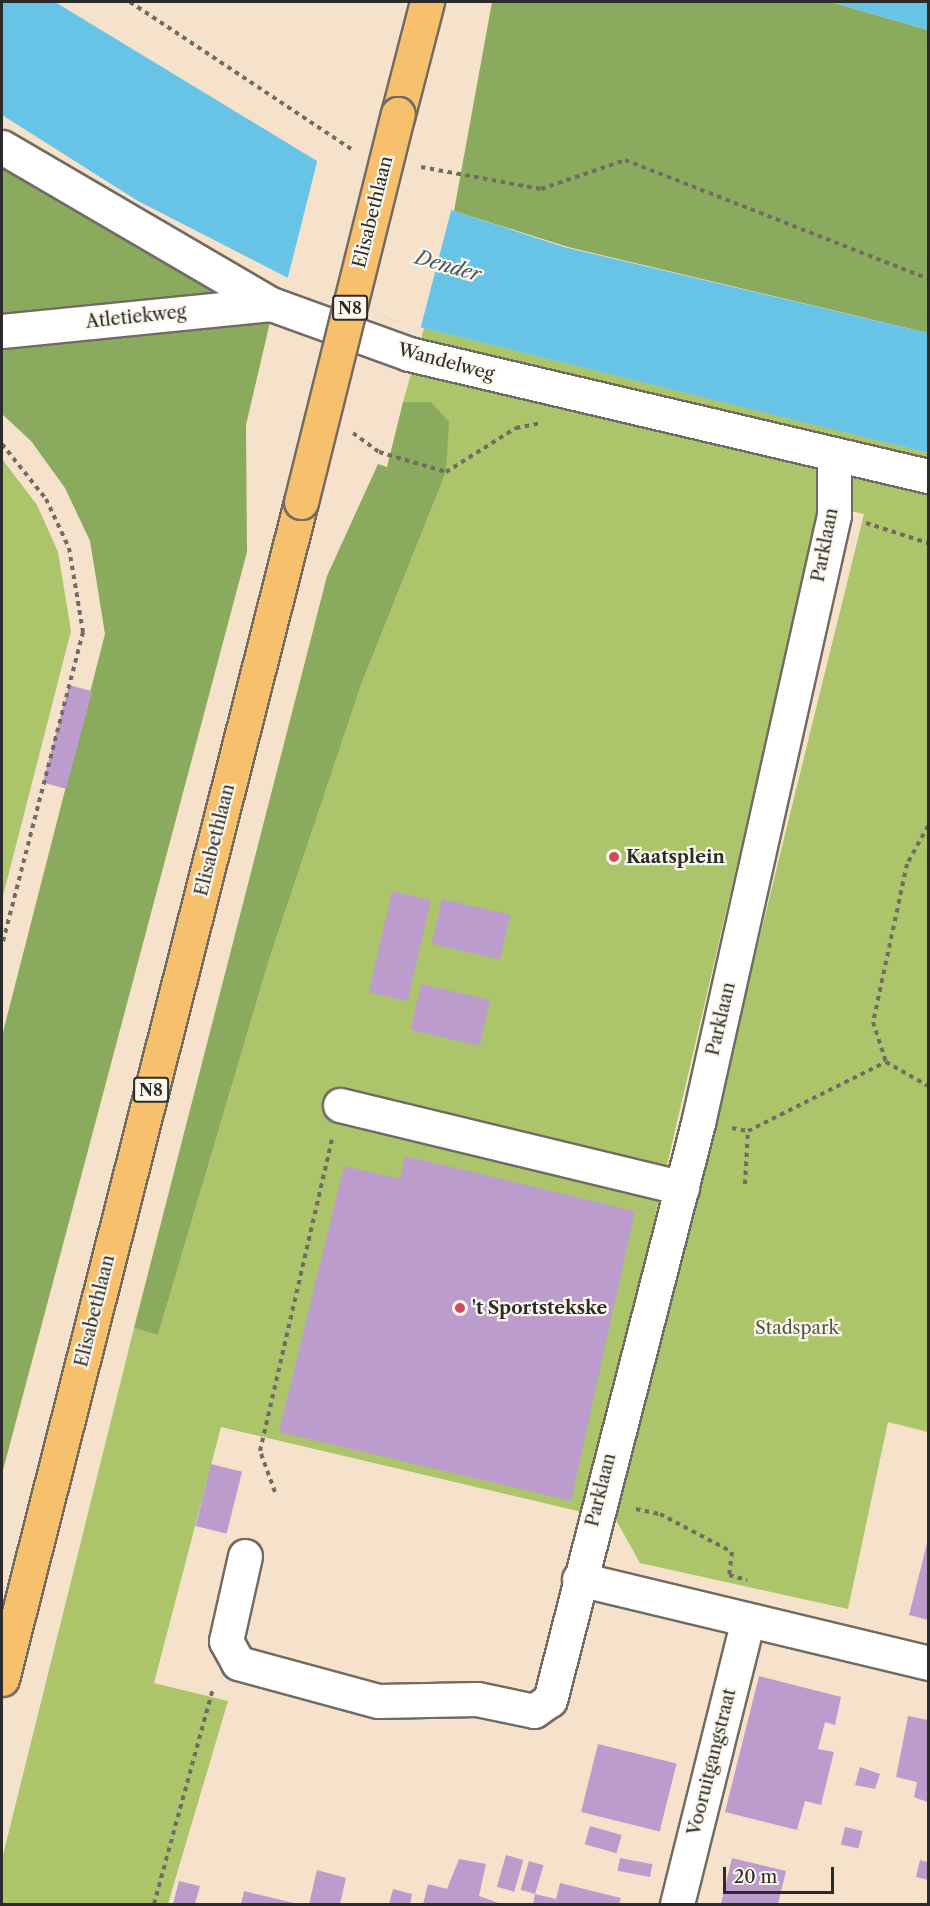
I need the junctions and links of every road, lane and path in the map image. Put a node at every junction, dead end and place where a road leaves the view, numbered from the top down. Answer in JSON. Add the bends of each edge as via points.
{"nodes":[{"id":1,"x":130,"y":2,"type":"edge"},
{"id":2,"x":428,"y":2,"type":"edge"},
{"id":3,"x":2,"y":147,"type":"edge"},
{"id":4,"x":363,"y":152,"type":"dead end"},
{"id":5,"x":414,"y":166,"type":"dead end"},
{"id":6,"x":928,"y":279,"type":"edge"},
{"id":7,"x":271,"y":304,"type":"junction"},
{"id":8,"x":2,"y":332,"type":"edge"},
{"id":9,"x":2,"y":444,"type":"edge"},
{"id":10,"x":379,"y":452,"type":"dead end"},
{"id":11,"x":834,"y":454,"type":"junction"},
{"id":12,"x":446,"y":472,"type":"dead end"},
{"id":13,"x":928,"y":476,"type":"edge"},
{"id":14,"x":834,"y":515,"type":"junction"},
{"id":15,"x":928,"y":543,"type":"edge"},
{"id":16,"x":928,"y":826,"type":"edge"},
{"id":17,"x":2,"y":945,"type":"edge"},
{"id":18,"x":886,"y":1062,"type":"junction"},
{"id":19,"x":928,"y":1086,"type":"edge"},
{"id":20,"x":340,"y":1105,"type":"joint"},
{"id":21,"x":698,"y":1123,"type":"junction"},
{"id":22,"x":748,"y":1131,"type":"junction"},
{"id":23,"x":745,"y":1184,"type":"dead end"},
{"id":24,"x":682,"y":1188,"type":"junction"},
{"id":25,"x":275,"y":1492,"type":"dead end"},
{"id":26,"x":598,"y":1500,"type":"junction"},
{"id":27,"x":245,"y":1556,"type":"dead end"},
{"id":28,"x":579,"y":1579,"type":"junction"},
{"id":29,"x":758,"y":1582,"type":"dead end"},
{"id":30,"x":748,"y":1620,"type":"junction"},
{"id":31,"x":226,"y":1641,"type":"junction"},
{"id":32,"x":928,"y":1663,"type":"edge"},
{"id":33,"x":2,"y":1679,"type":"edge"},
{"id":34,"x":154,"y":1905,"type":"edge"},
{"id":35,"x":676,"y":1905,"type":"edge"}],
"edges":[{"from":1,"to":4,"type":"path","via":[[273,100]]},
{"from":2,"to":33,"type":"main road","name":"Elisabethlaan","number":"N8","bridge":true},
{"from":3,"to":7,"type":"street","name":"Wandelweg"},
{"from":5,"to":6,"type":"path","via":[[541,189],[625,160]]},
{"from":7,"to":8,"type":"street","name":"Atletiekweg"},
{"from":7,"to":11,"type":"street","name":"Wandelweg","via":[[451,366]]},
{"from":9,"to":17,"type":"path","via":[[46,499],[69,548],[82,632]]},
{"from":10,"to":12,"type":"path"},
{"from":11,"to":13,"type":"street","name":"Wandelweg"},
{"from":11,"to":14,"type":"street","name":"Parklaan"},
{"from":14,"to":15,"type":"path"},
{"from":14,"to":21,"type":"street","name":"Parklaan"},
{"from":16,"to":18,"type":"path","via":[[907,864],[884,957],[873,1022]]},
{"from":18,"to":19,"type":"path"},
{"from":18,"to":22,"type":"path"},
{"from":20,"to":24,"type":"street"},
{"from":20,"to":25,"type":"path","via":[[260,1451]]},
{"from":21,"to":22,"type":"path"},
{"from":21,"to":24,"type":"street","name":"Parklaan"},
{"from":22,"to":23,"type":"path"},
{"from":24,"to":26,"type":"street","name":"Parklaan"},
{"from":26,"to":28,"type":"street","name":"Parklaan"},
{"from":26,"to":29,"type":"path","via":[[660,1514],[732,1552],[729,1575]]},
{"from":27,"to":31,"type":"street"},
{"from":28,"to":30,"type":"street"},
{"from":28,"to":31,"type":"street","name":"Parklaan","via":[[550,1700],[534,1711],[477,1699],[378,1701],[238,1663]]},
{"from":30,"to":32,"type":"street"},
{"from":30,"to":35,"type":"street","name":"Vooruitgangstraat"},
{"from":31,"to":34,"type":"path"}]}
